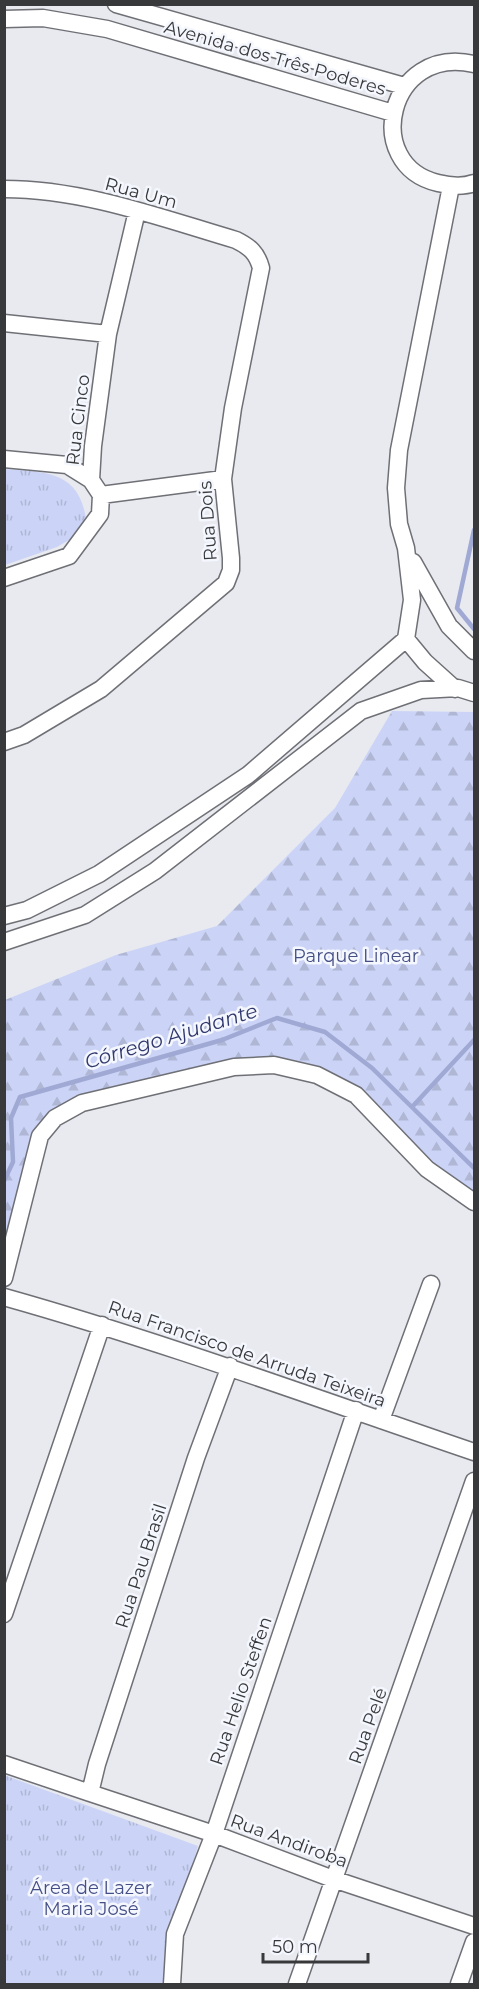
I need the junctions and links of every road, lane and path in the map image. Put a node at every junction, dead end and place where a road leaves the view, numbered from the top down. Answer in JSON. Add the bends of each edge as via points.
{"nodes":[{"id":1,"x":116,"y":4,"type":"edge"},
{"id":2,"x":4,"y":19,"type":"edge"},
{"id":3,"x":474,"y":64,"type":"edge"},
{"id":4,"x":404,"y":86,"type":"junction"},
{"id":5,"x":393,"y":113,"type":"junction"},
{"id":6,"x":474,"y":183,"type":"edge"},
{"id":7,"x":451,"y":186,"type":"junction"},
{"id":8,"x":4,"y":189,"type":"edge"},
{"id":9,"x":137,"y":211,"type":"junction"},
{"id":10,"x":258,"y":258,"type":"joint"},
{"id":11,"x":4,"y":323,"type":"edge"},
{"id":12,"x":108,"y":334,"type":"junction"},
{"id":13,"x":93,"y":446,"type":"junction"},
{"id":14,"x":4,"y":459,"type":"edge"},
{"id":15,"x":67,"y":465,"type":"junction"},
{"id":16,"x":223,"y":479,"type":"junction"},
{"id":17,"x":91,"y":480,"type":"junction"},
{"id":18,"x":101,"y":495,"type":"junction"},
{"id":19,"x":405,"y":548,"type":"junction"},
{"id":20,"x":4,"y":578,"type":"edge"},
{"id":21,"x":406,"y":639,"type":"junction"},
{"id":22,"x":474,"y":651,"type":"edge"},
{"id":23,"x":474,"y":681,"type":"edge"},
{"id":24,"x":462,"y":690,"type":"edge"},
{"id":25,"x":4,"y":742,"type":"edge"},
{"id":26,"x":4,"y":916,"type":"edge"},
{"id":27,"x":4,"y":942,"type":"edge"},
{"id":28,"x":474,"y":1202,"type":"edge"},
{"id":29,"x":4,"y":1278,"type":"edge"},
{"id":30,"x":431,"y":1284,"type":"dead end"},
{"id":31,"x":4,"y":1297,"type":"edge"},
{"id":32,"x":102,"y":1324,"type":"junction"},
{"id":33,"x":230,"y":1366,"type":"junction"},
{"id":34,"x":356,"y":1410,"type":"junction"},
{"id":35,"x":381,"y":1420,"type":"junction"},
{"id":36,"x":474,"y":1452,"type":"edge"},
{"id":37,"x":474,"y":1481,"type":"edge"},
{"id":38,"x":4,"y":1614,"type":"edge"},
{"id":39,"x":4,"y":1764,"type":"edge"},
{"id":40,"x":92,"y":1786,"type":"junction"},
{"id":41,"x":214,"y":1834,"type":"junction"},
{"id":42,"x":333,"y":1879,"type":"junction"},
{"id":43,"x":474,"y":1926,"type":"edge"},
{"id":44,"x":474,"y":1942,"type":"edge"},
{"id":45,"x":172,"y":1984,"type":"edge"},
{"id":46,"x":297,"y":1984,"type":"edge"},
{"id":47,"x":459,"y":1984,"type":"edge"}],
"edges":[{"from":1,"to":4,"type":"street","name":"Avenida dos Três Poderes"},
{"from":2,"to":5,"type":"street","name":"Avenida dos Três Poderes","via":[[43,18],[107,29]]},
{"from":3,"to":4,"type":"street","via":[[435,64],[417,73]]},
{"from":4,"to":5,"type":"street"},
{"from":5,"to":7,"type":"street","via":[[393,134],[399,154],[430,182]]},
{"from":6,"to":7,"type":"street"},
{"from":7,"to":19,"type":"street","via":[[399,450],[396,488]]},
{"from":8,"to":9,"type":"street","name":"Rua Um","via":[[66,195]]},
{"from":9,"to":10,"type":"street","name":"Rua Um","via":[[236,240],[251,248]]},
{"from":9,"to":12,"type":"street","name":"Rua Cinco"},
{"from":10,"to":16,"type":"street","name":"Rua Dois","via":[[258,289],[233,408]]},
{"from":11,"to":12,"type":"street"},
{"from":12,"to":13,"type":"street","name":"Rua Cinco"},
{"from":13,"to":15,"type":"street"},
{"from":13,"to":17,"type":"street","name":"Rua Cinco"},
{"from":14,"to":15,"type":"street"},
{"from":15,"to":17,"type":"street"},
{"from":16,"to":18,"type":"street"},
{"from":16,"to":25,"type":"street","name":"Rua Dois","via":[[231,558],[226,582],[101,689],[24,735]]},
{"from":17,"to":18,"type":"street","name":"Rua Cinco"},
{"from":18,"to":20,"type":"street","via":[[100,514],[69,556]]},
{"from":19,"to":21,"type":"street","via":[[412,600]]},
{"from":19,"to":22,"type":"street","via":[[436,608]]},
{"from":21,"to":24,"type":"street","via":[[425,662]]},
{"from":21,"to":26,"type":"street","via":[[248,775],[99,874],[27,910]]},
{"from":23,"to":24,"type":"street"},
{"from":24,"to":27,"type":"street","via":[[421,690],[361,711],[145,877],[85,915]]},
{"from":28,"to":29,"type":"street","via":[[427,1170],[356,1095],[317,1074],[274,1065],[234,1067],[82,1103],[55,1118],[40,1136]]},
{"from":30,"to":35,"type":"street"},
{"from":31,"to":32,"type":"street","name":"Rua Francisco de Arruda Teixeira"},
{"from":32,"to":33,"type":"street","name":"Rua Francisco de Arruda Teixeira"},
{"from":32,"to":38,"type":"street"},
{"from":33,"to":34,"type":"street","name":"Rua Francisco de Arruda Teixeira"},
{"from":33,"to":40,"type":"street","name":"Rua Pau Brasil","via":[[196,1458]]},
{"from":34,"to":35,"type":"street","name":"Rua Francisco de Arruda Teixeira"},
{"from":34,"to":41,"type":"street","name":"Rua Helio Steffen"},
{"from":35,"to":36,"type":"street","name":"Rua Francisco de Arruda Teixeira"},
{"from":37,"to":42,"type":"street","name":"Rua Pelé"},
{"from":39,"to":40,"type":"street","name":"Rua Andiroba"},
{"from":40,"to":41,"type":"street","name":"Rua Andiroba"},
{"from":41,"to":42,"type":"street","name":"Rua Andiroba"},
{"from":41,"to":45,"type":"street","name":"Rua Helio Steffen","via":[[175,1935]]},
{"from":42,"to":43,"type":"street","name":"Rua Andiroba"},
{"from":42,"to":46,"type":"street","name":"Rua Pelé"},
{"from":44,"to":47,"type":"street"}]}
